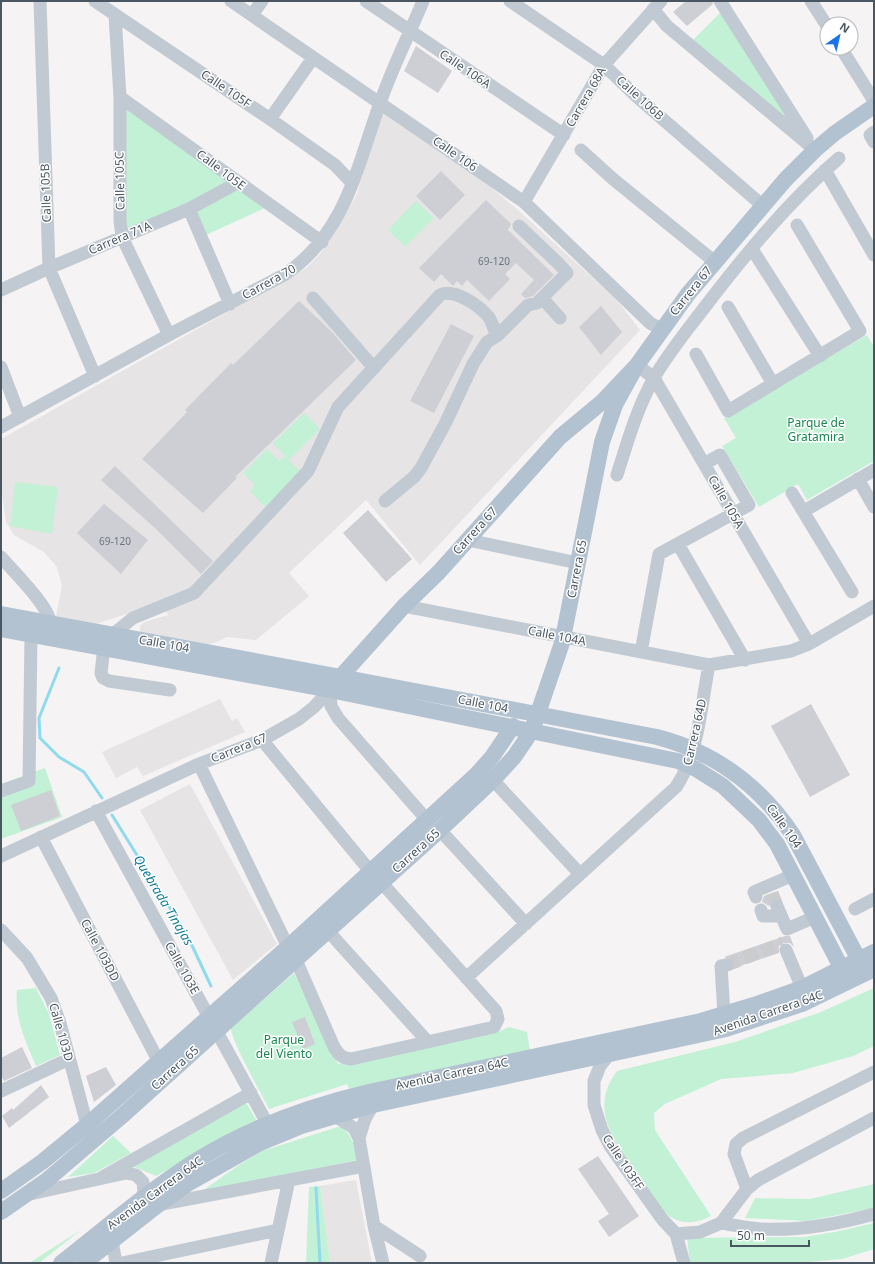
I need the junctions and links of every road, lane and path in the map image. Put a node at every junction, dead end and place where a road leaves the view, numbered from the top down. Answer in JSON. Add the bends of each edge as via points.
{"nodes":[{"id":1,"x":40,"y":1,"type":"edge"},
{"id":2,"x":95,"y":1,"type":"edge"},
{"id":3,"x":232,"y":1,"type":"edge"},
{"id":4,"x":262,"y":1,"type":"edge"},
{"id":5,"x":366,"y":1,"type":"edge"},
{"id":6,"x":423,"y":1,"type":"edge"},
{"id":7,"x":510,"y":1,"type":"edge"},
{"id":8,"x":720,"y":1,"type":"edge"},
{"id":9,"x":811,"y":1,"type":"edge"},
{"id":10,"x":657,"y":4,"type":"edge"},
{"id":11,"x":252,"y":15,"type":"junction"},
{"id":12,"x":115,"y":16,"type":"junction"},
{"id":13,"x":821,"y":16,"type":"edge"},
{"id":14,"x":410,"y":31,"type":"junction"},
{"id":15,"x":846,"y":56,"type":"edge"},
{"id":16,"x":313,"y":58,"type":"junction"},
{"id":17,"x":604,"y":65,"type":"junction"},
{"id":18,"x":120,"y":97,"type":"junction"},
{"id":19,"x":874,"y":101,"type":"edge"},
{"id":20,"x":380,"y":103,"type":"junction"},
{"id":21,"x":874,"y":106,"type":"edge"},
{"id":22,"x":270,"y":119,"type":"junction"},
{"id":23,"x":564,"y":135,"type":"junction"},
{"id":24,"x":581,"y":150,"type":"dead end"},
{"id":25,"x":814,"y":150,"type":"junction"},
{"id":26,"x":839,"y":158,"type":"dead end"},
{"id":27,"x":825,"y":170,"type":"junction"},
{"id":28,"x":237,"y":183,"type":"junction"},
{"id":29,"x":352,"y":183,"type":"junction"},
{"id":30,"x":524,"y":202,"type":"junction"},
{"id":31,"x":762,"y":205,"type":"junction"},
{"id":32,"x":189,"y":210,"type":"junction"},
{"id":33,"x":797,"y":225,"type":"dead end"},
{"id":34,"x":519,"y":226,"type":"dead end"},
{"id":35,"x":122,"y":237,"type":"junction"},
{"id":36,"x":322,"y":242,"type":"junction"},
{"id":37,"x":752,"y":249,"type":"junction"},
{"id":38,"x":874,"y":255,"type":"edge"},
{"id":39,"x":715,"y":262,"type":"junction"},
{"id":40,"x":49,"y":268,"type":"junction"},
{"id":41,"x":1,"y":290,"type":"edge"},
{"id":42,"x":313,"y":298,"type":"dead end"},
{"id":43,"x":542,"y":298,"type":"junction"},
{"id":44,"x":230,"y":304,"type":"junction"},
{"id":45,"x":728,"y":307,"type":"dead end"},
{"id":46,"x":560,"y":318,"type":"dead end"},
{"id":47,"x":661,"y":329,"type":"junction"},
{"id":48,"x":169,"y":336,"type":"junction"},
{"id":49,"x":497,"y":336,"type":"junction"},
{"id":50,"x":696,"y":354,"type":"dead end"},
{"id":51,"x":820,"y":356,"type":"junction"},
{"id":52,"x":637,"y":365,"type":"junction"},
{"id":53,"x":1,"y":367,"type":"edge"},
{"id":54,"x":374,"y":368,"type":"junction"},
{"id":55,"x":95,"y":376,"type":"junction"},
{"id":56,"x":654,"y":378,"type":"junction"},
{"id":57,"x":773,"y":384,"type":"junction"},
{"id":58,"x":20,"y":417,"type":"junction"},
{"id":59,"x":1,"y":427,"type":"edge"},
{"id":60,"x":704,"y":464,"type":"junction"},
{"id":61,"x":874,"y":470,"type":"edge"},
{"id":62,"x":617,"y":475,"type":"dead end"},
{"id":63,"x":858,"y":479,"type":"junction"},
{"id":64,"x":792,"y":493,"type":"dead end"},
{"id":65,"x":385,"y":501,"type":"dead end"},
{"id":66,"x":874,"y":507,"type":"edge"},
{"id":67,"x":804,"y":511,"type":"junction"},
{"id":68,"x":733,"y":514,"type":"junction"},
{"id":69,"x":468,"y":540,"type":"junction"},
{"id":70,"x":678,"y":544,"type":"junction"},
{"id":71,"x":1,"y":557,"type":"edge"},
{"id":72,"x":578,"y":563,"type":"junction"},
{"id":73,"x":852,"y":592,"type":"dead end"},
{"id":74,"x":404,"y":606,"type":"junction"},
{"id":75,"x":874,"y":606,"type":"edge"},
{"id":76,"x":1,"y":614,"type":"edge"},
{"id":77,"x":51,"y":624,"type":"junction"},
{"id":78,"x":1,"y":629,"type":"edge"},
{"id":79,"x":31,"y":634,"type":"junction"},
{"id":80,"x":564,"y":637,"type":"junction"},
{"id":81,"x":108,"y":641,"type":"junction"},
{"id":82,"x":809,"y":644,"type":"junction"},
{"id":83,"x":640,"y":652,"type":"junction"},
{"id":84,"x":745,"y":660,"type":"junction"},
{"id":85,"x":709,"y":665,"type":"junction"},
{"id":86,"x":341,"y":677,"type":"junction"},
{"id":87,"x":170,"y":690,"type":"dead end"},
{"id":88,"x":330,"y":690,"type":"junction"},
{"id":89,"x":520,"y":711,"type":"junction"},
{"id":90,"x":538,"y":714,"type":"junction"},
{"id":91,"x":513,"y":726,"type":"junction"},
{"id":92,"x":531,"y":730,"type":"junction"},
{"id":93,"x":262,"y":740,"type":"junction"},
{"id":94,"x":693,"y":749,"type":"junction"},
{"id":95,"x":199,"y":764,"type":"junction"},
{"id":96,"x":688,"y":765,"type":"junction"},
{"id":97,"x":493,"y":780,"type":"junction"},
{"id":98,"x":1,"y":791,"type":"edge"},
{"id":99,"x":96,"y":811,"type":"junction"},
{"id":100,"x":433,"y":825,"type":"junction"},
{"id":101,"x":41,"y":838,"type":"junction"},
{"id":102,"x":1,"y":856,"type":"edge"},
{"id":103,"x":580,"y":874,"type":"junction"},
{"id":104,"x":793,"y":875,"type":"junction"},
{"id":105,"x":376,"y":877,"type":"junction"},
{"id":106,"x":874,"y":899,"type":"edge"},
{"id":107,"x":855,"y":909,"type":"dead end"},
{"id":108,"x":815,"y":917,"type":"junction"},
{"id":109,"x":526,"y":924,"type":"junction"},
{"id":110,"x":1,"y":930,"type":"edge"},
{"id":111,"x":328,"y":931,"type":"junction"},
{"id":112,"x":786,"y":950,"type":"dead end"},
{"id":113,"x":874,"y":952,"type":"edge"},
{"id":114,"x":292,"y":953,"type":"junction"},
{"id":115,"x":859,"y":960,"type":"junction"},
{"id":116,"x":727,"y":964,"type":"dead end"},
{"id":117,"x":842,"y":969,"type":"junction"},
{"id":118,"x":874,"y":969,"type":"edge"},
{"id":119,"x":466,"y":978,"type":"junction"},
{"id":120,"x":802,"y":988,"type":"junction"},
{"id":121,"x":724,"y":1014,"type":"junction"},
{"id":122,"x":213,"y":1024,"type":"junction"},
{"id":123,"x":428,"y":1042,"type":"junction"},
{"id":124,"x":609,"y":1055,"type":"junction"},
{"id":125,"x":69,"y":1059,"type":"junction"},
{"id":126,"x":159,"y":1062,"type":"junction"},
{"id":127,"x":874,"y":1072,"type":"edge"},
{"id":128,"x":1,"y":1091,"type":"edge"},
{"id":129,"x":251,"y":1093,"type":"junction"},
{"id":130,"x":373,"y":1105,"type":"junction"},
{"id":131,"x":333,"y":1115,"type":"junction"},
{"id":132,"x":874,"y":1118,"type":"edge"},
{"id":133,"x":87,"y":1125,"type":"junction"},
{"id":134,"x":268,"y":1125,"type":"junction"},
{"id":135,"x":359,"y":1138,"type":"junction"},
{"id":136,"x":364,"y":1166,"type":"junction"},
{"id":137,"x":101,"y":1178,"type":"junction"},
{"id":138,"x":289,"y":1180,"type":"junction"},
{"id":139,"x":747,"y":1190,"type":"junction"},
{"id":140,"x":1,"y":1191,"type":"edge"},
{"id":141,"x":26,"y":1195,"type":"junction"},
{"id":142,"x":140,"y":1201,"type":"junction"},
{"id":143,"x":158,"y":1204,"type":"junction"},
{"id":144,"x":1,"y":1212,"type":"edge"},
{"id":145,"x":874,"y":1214,"type":"edge"},
{"id":146,"x":721,"y":1223,"type":"junction"},
{"id":147,"x":374,"y":1226,"type":"junction"},
{"id":148,"x":278,"y":1230,"type":"junction"},
{"id":149,"x":676,"y":1234,"type":"junction"},
{"id":150,"x":112,"y":1240,"type":"junction"},
{"id":151,"x":420,"y":1256,"type":"dead end"},
{"id":152,"x":61,"y":1263,"type":"edge"},
{"id":153,"x":84,"y":1263,"type":"edge"},
{"id":154,"x":116,"y":1263,"type":"edge"},
{"id":155,"x":122,"y":1263,"type":"edge"},
{"id":156,"x":271,"y":1263,"type":"edge"},
{"id":157,"x":383,"y":1263,"type":"edge"},
{"id":158,"x":684,"y":1263,"type":"edge"}],
"edges":[{"from":1,"to":40,"type":"street","name":"Calle 105B"},
{"from":2,"to":12,"type":"street","name":"Calle 105F"},
{"from":3,"to":11,"type":"street","name":"Calle 106"},
{"from":4,"to":11,"type":"street"},
{"from":5,"to":14,"type":"street","name":"Calle 106A"},
{"from":6,"to":14,"type":"street","name":"Carrera 70"},
{"from":7,"to":17,"type":"street","name":"Calle 106B"},
{"from":8,"to":25,"type":"street"},
{"from":9,"to":13,"type":"street"},
{"from":10,"to":17,"type":"street","name":"Carrera 68A"},
{"from":10,"to":25,"type":"street","via":[[667,26]]},
{"from":11,"to":16,"type":"street","name":"Calle 106"},
{"from":12,"to":18,"type":"street","name":"Calle 105C"},
{"from":12,"to":22,"type":"street","name":"Calle 105F"},
{"from":14,"to":20,"type":"street","name":"Carrera 70"},
{"from":14,"to":23,"type":"street","name":"Calle 106A"},
{"from":15,"to":19,"type":"street"},
{"from":16,"to":20,"type":"street","name":"Calle 106"},
{"from":16,"to":22,"type":"street"},
{"from":17,"to":23,"type":"street","name":"Carrera 68A"},
{"from":17,"to":31,"type":"street","name":"Calle 106B"},
{"from":18,"to":28,"type":"street","name":"Calle 105E"},
{"from":18,"to":35,"type":"street","name":"Calle 105C"},
{"from":20,"to":29,"type":"street","name":"Carrera 70"},
{"from":20,"to":30,"type":"street","name":"Calle 106"},
{"from":21,"to":25,"type":"main road","name":"Carrera 67"},
{"from":22,"to":29,"type":"street","name":"Calle 105F","via":[[335,165]]},
{"from":23,"to":30,"type":"street","name":"Carrera 68A"},
{"from":24,"to":39,"type":"street"},
{"from":25,"to":31,"type":"main road","name":"Carrera 67"},
{"from":26,"to":27,"type":"street","name":"Carrera 67"},
{"from":27,"to":37,"type":"street","name":"Carrera 67"},
{"from":27,"to":38,"type":"street"},
{"from":28,"to":32,"type":"street","name":"Carrera 71A"},
{"from":28,"to":36,"type":"street","name":"Calle 105E"},
{"from":29,"to":36,"type":"street","name":"Carrera 70","via":[[338,216]]},
{"from":30,"to":47,"type":"street","name":"Calle 106","via":[[650,323]]},
{"from":31,"to":39,"type":"main road","name":"Carrera 67"},
{"from":32,"to":35,"type":"street","name":"Carrera 71A"},
{"from":32,"to":44,"type":"street"},
{"from":33,"to":51,"type":"street","via":[[860,331]]},
{"from":34,"to":43,"type":"street","via":[[567,273]]},
{"from":35,"to":40,"type":"street","name":"Carrera 71A"},
{"from":35,"to":48,"type":"street","name":"Calle 105C"},
{"from":36,"to":44,"type":"street","name":"Carrera 70","via":[[300,265]]},
{"from":37,"to":51,"type":"street"},
{"from":37,"to":56,"type":"street","name":"Carrera 67","via":[[694,321]]},
{"from":39,"to":47,"type":"main road","name":"Carrera 67"},
{"from":40,"to":41,"type":"street","name":"Carrera 71A"},
{"from":40,"to":55,"type":"street","name":"Calle 105B"},
{"from":42,"to":54,"type":"street"},
{"from":43,"to":46,"type":"street"},
{"from":43,"to":49,"type":"street","via":[[537,303],[528,305]]},
{"from":44,"to":48,"type":"street","name":"Carrera 70"},
{"from":45,"to":57,"type":"street"},
{"from":47,"to":52,"type":"main road","name":"Carrera 67"},
{"from":48,"to":55,"type":"street","name":"Carrera 70"},
{"from":49,"to":54,"type":"street","via":[[488,316],[478,307],[462,297],[445,292]]},
{"from":49,"to":65,"type":"street","via":[[487,342],[473,364],[421,468]]},
{"from":50,"to":57,"type":"street","via":[[728,411]]},
{"from":51,"to":57,"type":"street"},
{"from":52,"to":56,"type":"street","name":"Calle 105A"},
{"from":52,"to":69,"type":"main road","name":"Carrera 67","via":[[602,402],[560,437]]},
{"from":52,"to":72,"type":"main road","name":"Carrera 65","via":[[615,405],[602,442]]},
{"from":53,"to":58,"type":"street"},
{"from":54,"to":81,"type":"street","via":[[338,407],[308,471],[194,593],[133,618]]},
{"from":55,"to":58,"type":"street","name":"Carrera 70"},
{"from":56,"to":60,"type":"street","name":"Calle 105A"},
{"from":56,"to":62,"type":"street","name":"Carrera 67","via":[[641,406]]},
{"from":58,"to":59,"type":"street","name":"Carrera 70"},
{"from":60,"to":68,"type":"street","name":"Calle 105A"},
{"from":60,"to":68,"type":"street","via":[[720,455],[724,461],[749,505]]},
{"from":61,"to":63,"type":"street"},
{"from":63,"to":66,"type":"street"},
{"from":63,"to":67,"type":"street"},
{"from":64,"to":67,"type":"street"},
{"from":67,"to":73,"type":"street"},
{"from":68,"to":70,"type":"street"},
{"from":68,"to":82,"type":"street","name":"Calle 105A"},
{"from":69,"to":72,"type":"street"},
{"from":69,"to":74,"type":"main road","name":"Carrera 67"},
{"from":70,"to":83,"type":"street","via":[[659,554]]},
{"from":70,"to":84,"type":"street"},
{"from":71,"to":77,"type":"street","via":[[50,617]]},
{"from":72,"to":80,"type":"main road","name":"Carrera 65"},
{"from":74,"to":80,"type":"street","name":"Calle 104A"},
{"from":74,"to":86,"type":"main road","name":"Carrera 67"},
{"from":75,"to":82,"type":"street"},
{"from":76,"to":77,"type":"main road","name":"Calle 104"},
{"from":77,"to":81,"type":"main road","name":"Calle 104"},
{"from":78,"to":79,"type":"main road","name":"Calle 104"},
{"from":79,"to":81,"type":"main road","name":"Calle 104"},
{"from":79,"to":98,"type":"street","via":[[29,781]]},
{"from":80,"to":83,"type":"street","name":"Calle 104A"},
{"from":80,"to":90,"type":"main road","name":"Carrera 65"},
{"from":81,"to":86,"type":"main road","name":"Calle 104"},
{"from":81,"to":87,"type":"street","via":[[101,673],[103,678]]},
{"from":81,"to":88,"type":"main road","name":"Calle 104"},
{"from":82,"to":84,"type":"street","via":[[791,651]]},
{"from":83,"to":85,"type":"street","name":"Calle 104A"},
{"from":84,"to":85,"type":"street"},
{"from":85,"to":94,"type":"street","name":"Carrera 64D"},
{"from":86,"to":88,"type":"main road","name":"Carrera 67"},
{"from":86,"to":89,"type":"main road","name":"Calle 104"},
{"from":88,"to":91,"type":"main road","name":"Calle 104"},
{"from":88,"to":93,"type":"street","name":"Carrera 67","via":[[299,719]]},
{"from":88,"to":100,"type":"street","via":[[331,706],[338,718]]},
{"from":89,"to":90,"type":"main road","name":"Calle 104"},
{"from":89,"to":91,"type":"street","name":"Carrera 65"},
{"from":90,"to":92,"type":"main road","name":"Carrera 65"},
{"from":90,"to":94,"type":"main road","name":"Calle 104","via":[[656,737]]},
{"from":91,"to":92,"type":"main road","name":"Calle 104"},
{"from":91,"to":100,"type":"main road","name":"Carrera 65","via":[[485,766]]},
{"from":92,"to":96,"type":"main road","name":"Calle 104","via":[[666,758]]},
{"from":92,"to":97,"type":"main road","name":"Carrera 65","via":[[514,757]]},
{"from":93,"to":95,"type":"street","name":"Carrera 67"},
{"from":93,"to":105,"type":"street"},
{"from":94,"to":96,"type":"street","name":"Carrera 64D"},
{"from":94,"to":115,"type":"main road","name":"Calle 104","via":[[752,786],[780,816],[793,835]]},
{"from":95,"to":99,"type":"street","name":"Carrera 67"},
{"from":95,"to":114,"type":"street"},
{"from":96,"to":103,"type":"street","name":"Carrera 64D","via":[[676,787]]},
{"from":96,"to":104,"type":"main road","name":"Calle 104","via":[[723,786],[747,807],[777,844]]},
{"from":97,"to":100,"type":"main road","name":"Carrera 65"},
{"from":97,"to":103,"type":"street"},
{"from":99,"to":101,"type":"street","name":"Carrera 67"},
{"from":99,"to":122,"type":"street","name":"Calle 103E"},
{"from":100,"to":105,"type":"main road","name":"Carrera 65"},
{"from":100,"to":109,"type":"street"},
{"from":101,"to":102,"type":"street","name":"Carrera 67"},
{"from":101,"to":126,"type":"street","name":"Calle 103DD"},
{"from":103,"to":109,"type":"street","name":"Carrera 64D"},
{"from":104,"to":108,"type":"main road","name":"Calle 104"},
{"from":104,"to":108,"type":"street","via":[[770,889],[754,892],[763,916],[779,911],[786,933]]},
{"from":105,"to":111,"type":"main road","name":"Carrera 65"},
{"from":105,"to":114,"type":"main road","name":"Carrera 65"},
{"from":105,"to":119,"type":"street"},
{"from":106,"to":107,"type":"street"},
{"from":108,"to":117,"type":"main road","name":"Calle 104"},
{"from":109,"to":119,"type":"street","name":"Carrera 64D"},
{"from":110,"to":125,"type":"street","name":"Calle 103D","via":[[27,958],[44,985],[57,1012]]},
{"from":111,"to":114,"type":"main road","name":"Carrera 65"},
{"from":111,"to":123,"type":"street"},
{"from":112,"to":120,"type":"street"},
{"from":113,"to":115,"type":"main road","name":"Avenida Carrera 64C"},
{"from":114,"to":122,"type":"main road","name":"Carrera 65"},
{"from":114,"to":123,"type":"street","via":[[340,1056],[351,1059]]},
{"from":115,"to":117,"type":"main road","name":"Avenida Carrera 64C"},
{"from":116,"to":121,"type":"street","via":[[721,966]]},
{"from":117,"to":120,"type":"main road","name":"Avenida Carrera 64C"},
{"from":118,"to":124,"type":"main road","name":"Avenida Carrera 64C","via":[[802,1004],[749,1022]]},
{"from":119,"to":123,"type":"street","via":[[496,1011],[498,1019],[494,1027]]},
{"from":120,"to":121,"type":"main road","name":"Avenida Carrera 64C"},
{"from":121,"to":134,"type":"main road","name":"Avenida Carrera 64C","via":[[674,1028],[347,1097]]},
{"from":122,"to":126,"type":"main road","name":"Carrera 65"},
{"from":122,"to":129,"type":"street","name":"Calle 103E"},
{"from":122,"to":141,"type":"main road","name":"Carrera 65","via":[[89,1145]]},
{"from":124,"to":130,"type":"main road","name":"Avenida Carrera 64C"},
{"from":124,"to":149,"type":"street","name":"Calle 103FF","via":[[600,1066],[594,1081],[594,1105],[602,1130],[610,1146],[662,1219]]},
{"from":125,"to":128,"type":"street"},
{"from":125,"to":133,"type":"street","name":"Calle 103D"},
{"from":126,"to":133,"type":"main road","name":"Carrera 65"},
{"from":127,"to":139,"type":"street","via":[[743,1138],[736,1144],[734,1154]]},
{"from":129,"to":134,"type":"street","name":"Calle 103E"},
{"from":129,"to":137,"type":"street"},
{"from":130,"to":131,"type":"main road","name":"Avenida Carrera 64C"},
{"from":130,"to":135,"type":"street"},
{"from":131,"to":135,"type":"street","via":[[354,1128]]},
{"from":131,"to":143,"type":"main road","name":"Avenida Carrera 64C","via":[[260,1143],[212,1169]]},
{"from":132,"to":139,"type":"street","via":[[769,1174]]},
{"from":133,"to":140,"type":"main road","name":"Carrera 65"},
{"from":134,"to":142,"type":"main road","name":"Avenida Carrera 64C","via":[[217,1149]]},
{"from":135,"to":136,"type":"street"},
{"from":136,"to":138,"type":"street"},
{"from":136,"to":147,"type":"street"},
{"from":137,"to":141,"type":"street"},
{"from":137,"to":142,"type":"street","via":[[126,1173],[136,1175],[144,1187]]},
{"from":138,"to":143,"type":"street"},
{"from":138,"to":148,"type":"street"},
{"from":139,"to":146,"type":"street"},
{"from":141,"to":144,"type":"main road","name":"Carrera 65"},
{"from":142,"to":152,"type":"main road","name":"Avenida Carrera 64C"},
{"from":143,"to":150,"type":"main road","name":"Avenida Carrera 64C"},
{"from":145,"to":146,"type":"street","via":[[804,1228],[762,1229]]},
{"from":146,"to":149,"type":"street","via":[[700,1232]]},
{"from":147,"to":151,"type":"street"},
{"from":147,"to":157,"type":"street"},
{"from":148,"to":155,"type":"street"},
{"from":148,"to":156,"type":"street"},
{"from":149,"to":158,"type":"street","name":"Calle 103FF"},
{"from":150,"to":153,"type":"main road","name":"Avenida Carrera 64C"},
{"from":150,"to":154,"type":"street"}]}
